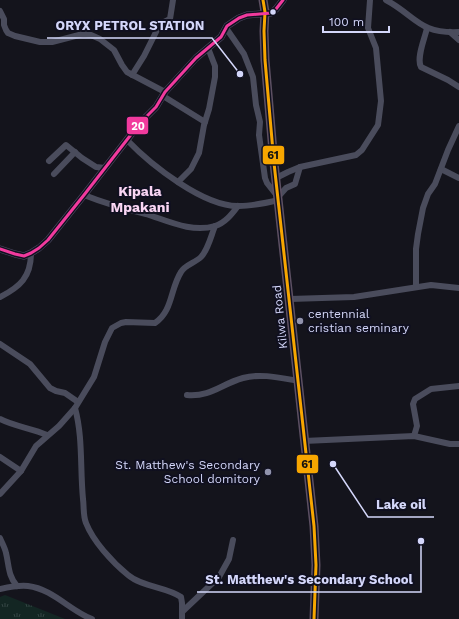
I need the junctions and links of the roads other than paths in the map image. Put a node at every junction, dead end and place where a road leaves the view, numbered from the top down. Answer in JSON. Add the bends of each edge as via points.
{"nodes":[{"id":1,"x":173,"y":0,"type":"edge"},
{"id":2,"x":263,"y":0,"type":"edge"},
{"id":3,"x":282,"y":0,"type":"edge"},
{"id":4,"x":370,"y":0,"type":"edge"},
{"id":5,"x":386,"y":0,"type":"edge"},
{"id":6,"x":0,"y":11,"type":"edge"},
{"id":7,"x":265,"y":12,"type":"junction"},
{"id":8,"x":226,"y":28,"type":"junction"},
{"id":9,"x":427,"y":28,"type":"junction"},
{"id":10,"x":450,"y":32,"type":"junction"},
{"id":11,"x":459,"y":32,"type":"edge"},
{"id":12,"x":459,"y":40,"type":"edge"},
{"id":13,"x":208,"y":48,"type":"junction"},
{"id":14,"x":132,"y":75,"type":"junction"},
{"id":15,"x":459,"y":87,"type":"edge"},
{"id":16,"x":164,"y":94,"type":"junction"},
{"id":17,"x":205,"y":122,"type":"junction"},
{"id":18,"x":459,"y":126,"type":"edge"},
{"id":19,"x":127,"y":140,"type":"junction"},
{"id":20,"x":75,"y":152,"type":"junction"},
{"id":21,"x":49,"y":161,"type":"dead end"},
{"id":22,"x":300,"y":167,"type":"junction"},
{"id":23,"x":105,"y":168,"type":"junction"},
{"id":24,"x":441,"y":169,"type":"junction"},
{"id":25,"x":54,"y":174,"type":"dead end"},
{"id":26,"x":276,"y":178,"type":"junction"},
{"id":27,"x":459,"y":178,"type":"edge"},
{"id":28,"x":178,"y":182,"type":"junction"},
{"id":29,"x":84,"y":195,"type":"junction"},
{"id":30,"x":278,"y":198,"type":"junction"},
{"id":31,"x":238,"y":206,"type":"junction"},
{"id":32,"x":215,"y":226,"type":"junction"},
{"id":33,"x":0,"y":249,"type":"edge"},
{"id":34,"x":31,"y":253,"type":"junction"},
{"id":35,"x":416,"y":287,"type":"junction"},
{"id":36,"x":459,"y":288,"type":"edge"},
{"id":37,"x":0,"y":297,"type":"edge"},
{"id":38,"x":290,"y":300,"type":"junction"},
{"id":39,"x":0,"y":344,"type":"edge"},
{"id":40,"x":299,"y":381,"type":"junction"},
{"id":41,"x":459,"y":386,"type":"edge"},
{"id":42,"x":186,"y":395,"type":"dead end"},
{"id":43,"x":77,"y":405,"type":"junction"},
{"id":44,"x":0,"y":419,"type":"edge"},
{"id":45,"x":47,"y":435,"type":"junction"},
{"id":46,"x":414,"y":436,"type":"junction"},
{"id":47,"x":304,"y":442,"type":"junction"},
{"id":48,"x":459,"y":444,"type":"edge"},
{"id":49,"x":0,"y":457,"type":"edge"},
{"id":50,"x":21,"y":471,"type":"junction"},
{"id":51,"x":0,"y":494,"type":"edge"},
{"id":52,"x":0,"y":538,"type":"edge"},
{"id":53,"x":233,"y":540,"type":"dead end"},
{"id":54,"x":17,"y":586,"type":"junction"},
{"id":55,"x":0,"y":589,"type":"edge"},
{"id":56,"x":183,"y":611,"type":"junction"},
{"id":57,"x":92,"y":619,"type":"edge"},
{"id":58,"x":182,"y":619,"type":"edge"},
{"id":59,"x":314,"y":619,"type":"edge"}],
"edges":[{"from":1,"to":14,"type":"street","via":[[170,18],[160,24]]},
{"from":2,"to":7,"type":"highway","name":"Kilwa Road"},
{"from":3,"to":7,"type":"main road","via":[[271,13]]},
{"from":4,"to":22,"type":"street","via":[[368,28],[376,48],[381,93],[378,125],[362,150],[356,154]]},
{"from":5,"to":9,"type":"street"},
{"from":6,"to":14,"type":"street","via":[[6,30],[14,36],[40,42],[52,42],[83,34],[100,39],[114,50],[127,72]]},
{"from":7,"to":8,"type":"main road","via":[[239,18]]},
{"from":7,"to":26,"type":"highway","name":"Kilwa Road","via":[[265,60]]},
{"from":8,"to":13,"type":"main road","via":[[221,37]]},
{"from":8,"to":30,"type":"street","via":[[244,54],[254,77],[265,178]]},
{"from":9,"to":10,"type":"street"},
{"from":9,"to":15,"type":"street","via":[[419,57],[421,67]]},
{"from":10,"to":11,"type":"street"},
{"from":10,"to":12,"type":"street"},
{"from":13,"to":16,"type":"main road"},
{"from":13,"to":17,"type":"street","via":[[215,66],[215,77]]},
{"from":14,"to":16,"type":"street"},
{"from":16,"to":17,"type":"street"},
{"from":16,"to":19,"type":"main road"},
{"from":17,"to":28,"type":"street","via":[[198,157]]},
{"from":18,"to":24,"type":"street"},
{"from":19,"to":23,"type":"main road"},
{"from":19,"to":28,"type":"street"},
{"from":20,"to":21,"type":"street","via":[[65,145]]},
{"from":20,"to":23,"type":"street","via":[[96,167]]},
{"from":20,"to":25,"type":"street"},
{"from":22,"to":26,"type":"street"},
{"from":22,"to":30,"type":"street","via":[[295,184],[286,188]]},
{"from":23,"to":29,"type":"main road"},
{"from":24,"to":27,"type":"street"},
{"from":24,"to":35,"type":"street","via":[[426,201],[418,234]]},
{"from":26,"to":30,"type":"highway","name":"Kilwa Road"},
{"from":28,"to":31,"type":"street","via":[[211,200]]},
{"from":29,"to":32,"type":"street","via":[[185,226]]},
{"from":29,"to":34,"type":"main road","via":[[48,240]]},
{"from":30,"to":31,"type":"street"},
{"from":30,"to":38,"type":"highway","name":"Kilwa Road"},
{"from":31,"to":32,"type":"street","via":[[225,220]]},
{"from":32,"to":43,"type":"street","via":[[203,254],[182,270],[168,309],[160,319],[155,323],[126,322],[112,328],[94,377]]},
{"from":33,"to":34,"type":"main road","via":[[22,256]]},
{"from":34,"to":37,"type":"street","via":[[31,265],[25,278],[16,288]]},
{"from":35,"to":36,"type":"street","via":[[431,285]]},
{"from":35,"to":38,"type":"street","via":[[354,297]]},
{"from":38,"to":40,"type":"highway","name":"Kilwa Road"},
{"from":39,"to":43,"type":"street","via":[[30,364],[50,388],[65,393]]},
{"from":40,"to":42,"type":"street","via":[[277,377],[244,377],[211,392]]},
{"from":40,"to":47,"type":"highway","name":"Kilwa Road"},
{"from":41,"to":46,"type":"street","via":[[432,389],[415,399]]},
{"from":43,"to":45,"type":"street","via":[[59,426]]},
{"from":43,"to":56,"type":"street","via":[[85,520],[96,543],[128,575],[181,598]]},
{"from":44,"to":45,"type":"street"},
{"from":45,"to":50,"type":"street","via":[[36,446]]},
{"from":46,"to":47,"type":"street"},
{"from":46,"to":48,"type":"street"},
{"from":47,"to":59,"type":"highway","name":"Kilwa Road","via":[[315,543]]},
{"from":49,"to":50,"type":"street"},
{"from":50,"to":51,"type":"street"},
{"from":52,"to":54,"type":"street","via":[[10,575]]},
{"from":53,"to":56,"type":"street","via":[[229,559],[219,577]]},
{"from":54,"to":55,"type":"street"},
{"from":54,"to":57,"type":"street","via":[[44,592]]},
{"from":56,"to":58,"type":"street"}]}
